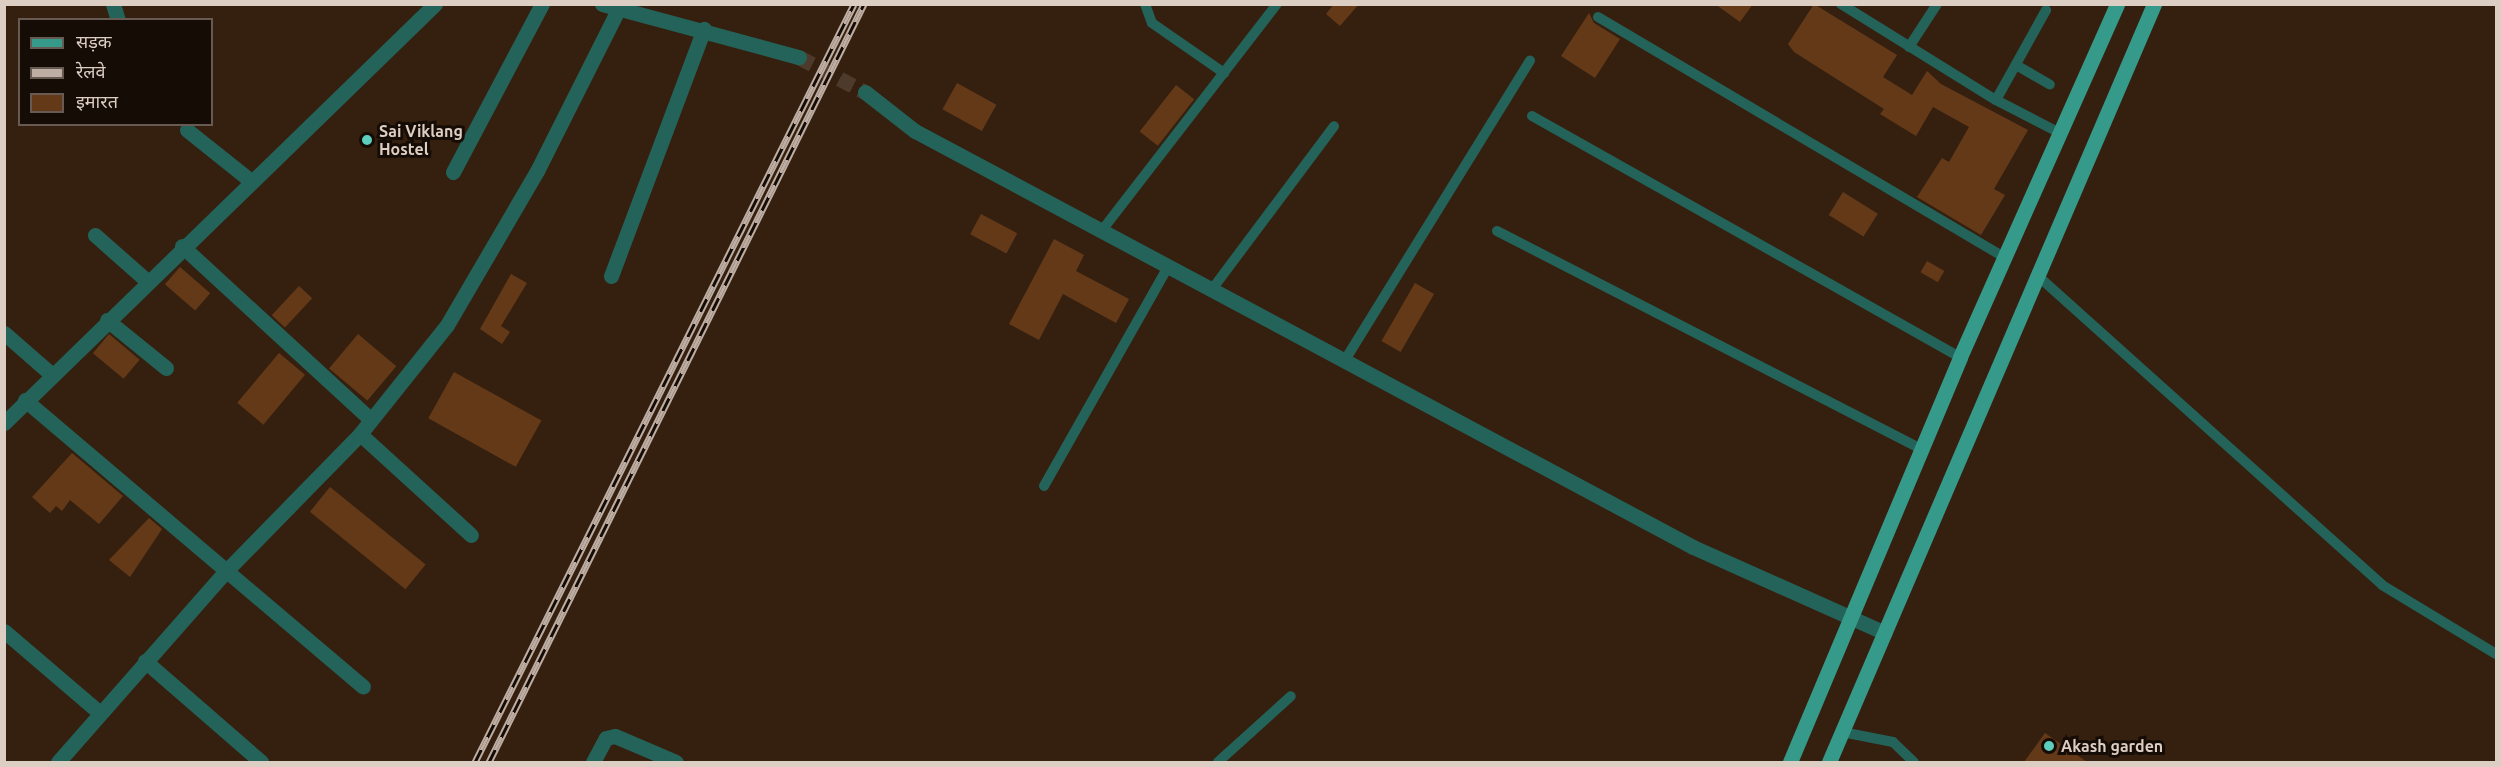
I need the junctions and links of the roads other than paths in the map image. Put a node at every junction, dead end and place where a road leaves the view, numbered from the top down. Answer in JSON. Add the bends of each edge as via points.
{"nodes":[{"id":1,"x":435,"y":4,"type":"edge"},
{"id":2,"x":542,"y":4,"type":"edge"},
{"id":3,"x":602,"y":4,"type":"edge"},
{"id":4,"x":1145,"y":4,"type":"edge"},
{"id":5,"x":1277,"y":4,"type":"edge"},
{"id":6,"x":1841,"y":4,"type":"edge"},
{"id":7,"x":1937,"y":4,"type":"edge"},
{"id":8,"x":2117,"y":4,"type":"edge"},
{"id":9,"x":2154,"y":4,"type":"edge"},
{"id":10,"x":618,"y":10,"type":"junction"},
{"id":11,"x":2046,"y":10,"type":"dead end"},
{"id":12,"x":1598,"y":17,"type":"dead end"},
{"id":13,"x":704,"y":29,"type":"junction"},
{"id":14,"x":1909,"y":47,"type":"junction"},
{"id":15,"x":798,"y":57,"type":"tunnel mouth"},
{"id":16,"x":1530,"y":61,"type":"dead end"},
{"id":17,"x":2016,"y":64,"type":"junction"},
{"id":18,"x":1224,"y":73,"type":"junction"},
{"id":19,"x":2050,"y":85,"type":"dead end"},
{"id":20,"x":865,"y":92,"type":"tunnel mouth"},
{"id":21,"x":1996,"y":100,"type":"junction"},
{"id":22,"x":1533,"y":116,"type":"dead end"},
{"id":23,"x":1334,"y":126,"type":"dead end"},
{"id":24,"x":187,"y":130,"type":"dead end"},
{"id":25,"x":2058,"y":132,"type":"junction"},
{"id":26,"x":453,"y":172,"type":"dead end"},
{"id":27,"x":251,"y":181,"type":"junction"},
{"id":28,"x":1103,"y":229,"type":"junction"},
{"id":29,"x":1497,"y":231,"type":"dead end"},
{"id":30,"x":95,"y":235,"type":"dead end"},
{"id":31,"x":182,"y":246,"type":"junction"},
{"id":32,"x":2005,"y":258,"type":"junction"},
{"id":33,"x":1170,"y":265,"type":"junction"},
{"id":34,"x":611,"y":276,"type":"dead end"},
{"id":35,"x":2038,"y":276,"type":"junction"},
{"id":36,"x":147,"y":281,"type":"junction"},
{"id":37,"x":1213,"y":288,"type":"junction"},
{"id":38,"x":107,"y":320,"type":"junction"},
{"id":39,"x":4,"y":333,"type":"edge"},
{"id":40,"x":1960,"y":357,"type":"junction"},
{"id":41,"x":1345,"y":360,"type":"junction"},
{"id":42,"x":166,"y":368,"type":"dead end"},
{"id":43,"x":51,"y":374,"type":"junction"},
{"id":44,"x":25,"y":400,"type":"junction"},
{"id":45,"x":369,"y":418,"type":"junction"},
{"id":46,"x":4,"y":423,"type":"edge"},
{"id":47,"x":360,"y":434,"type":"junction"},
{"id":48,"x":1922,"y":449,"type":"junction"},
{"id":49,"x":1044,"y":486,"type":"dead end"},
{"id":50,"x":471,"y":535,"type":"dead end"},
{"id":51,"x":226,"y":571,"type":"junction"},
{"id":52,"x":1853,"y":619,"type":"junction"},
{"id":53,"x":4,"y":631,"type":"edge"},
{"id":54,"x":1885,"y":633,"type":"junction"},
{"id":55,"x":2496,"y":654,"type":"edge"},
{"id":56,"x":145,"y":661,"type":"junction"},
{"id":57,"x":363,"y":687,"type":"dead end"},
{"id":58,"x":1291,"y":696,"type":"dead end"},
{"id":59,"x":99,"y":712,"type":"junction"},
{"id":60,"x":1842,"y":732,"type":"junction"},
{"id":61,"x":58,"y":762,"type":"edge"},
{"id":62,"x":261,"y":762,"type":"edge"},
{"id":63,"x":593,"y":762,"type":"edge"},
{"id":64,"x":676,"y":762,"type":"edge"},
{"id":65,"x":1218,"y":762,"type":"edge"},
{"id":66,"x":1790,"y":762,"type":"edge"},
{"id":67,"x":1829,"y":762,"type":"edge"},
{"id":68,"x":1914,"y":762,"type":"edge"}],
"edges":[{"from":1,"to":27,"type":"street"},
{"from":2,"to":26,"type":"street"},
{"from":3,"to":10,"type":"street"},
{"from":4,"to":18,"type":"lane","via":[[1152,23]]},
{"from":5,"to":18,"type":"lane"},
{"from":6,"to":14,"type":"lane"},
{"from":7,"to":14,"type":"lane"},
{"from":8,"to":25,"type":"main road"},
{"from":9,"to":35,"type":"main road"},
{"from":10,"to":13,"type":"street"},
{"from":10,"to":45,"type":"street","via":[[537,171],[447,325]]},
{"from":11,"to":17,"type":"lane"},
{"from":12,"to":32,"type":"lane"},
{"from":13,"to":15,"type":"street"},
{"from":13,"to":34,"type":"street"},
{"from":14,"to":21,"type":"lane"},
{"from":16,"to":41,"type":"lane"},
{"from":17,"to":19,"type":"lane"},
{"from":17,"to":21,"type":"lane"},
{"from":18,"to":28,"type":"lane"},
{"from":20,"to":28,"type":"street","via":[[915,131]]},
{"from":21,"to":25,"type":"lane"},
{"from":22,"to":40,"type":"lane"},
{"from":23,"to":37,"type":"lane"},
{"from":24,"to":27,"type":"street"},
{"from":25,"to":32,"type":"main road"},
{"from":27,"to":31,"type":"street"},
{"from":28,"to":33,"type":"street"},
{"from":29,"to":48,"type":"lane"},
{"from":30,"to":36,"type":"street"},
{"from":31,"to":36,"type":"street"},
{"from":31,"to":45,"type":"street"},
{"from":32,"to":40,"type":"main road"},
{"from":33,"to":37,"type":"street"},
{"from":33,"to":49,"type":"lane"},
{"from":35,"to":54,"type":"main road"},
{"from":35,"to":55,"type":"lane","via":[[2382,585]]},
{"from":36,"to":38,"type":"street"},
{"from":37,"to":41,"type":"street"},
{"from":38,"to":42,"type":"street"},
{"from":38,"to":43,"type":"street"},
{"from":39,"to":43,"type":"street"},
{"from":40,"to":48,"type":"main road"},
{"from":41,"to":52,"type":"street","via":[[1694,547]]},
{"from":43,"to":44,"type":"street"},
{"from":44,"to":46,"type":"street"},
{"from":44,"to":51,"type":"street"},
{"from":45,"to":47,"type":"street"},
{"from":47,"to":50,"type":"street"},
{"from":47,"to":51,"type":"street"},
{"from":48,"to":52,"type":"main road"},
{"from":51,"to":56,"type":"street"},
{"from":51,"to":57,"type":"street"},
{"from":52,"to":54,"type":"street"},
{"from":52,"to":66,"type":"main road"},
{"from":53,"to":59,"type":"street"},
{"from":54,"to":60,"type":"main road"},
{"from":56,"to":59,"type":"street"},
{"from":56,"to":62,"type":"street"},
{"from":58,"to":65,"type":"lane"},
{"from":59,"to":61,"type":"street"},
{"from":60,"to":67,"type":"main road"},
{"from":60,"to":68,"type":"lane","via":[[1893,742]]},
{"from":63,"to":64,"type":"street","via":[[606,738],[615,736]]}]}
